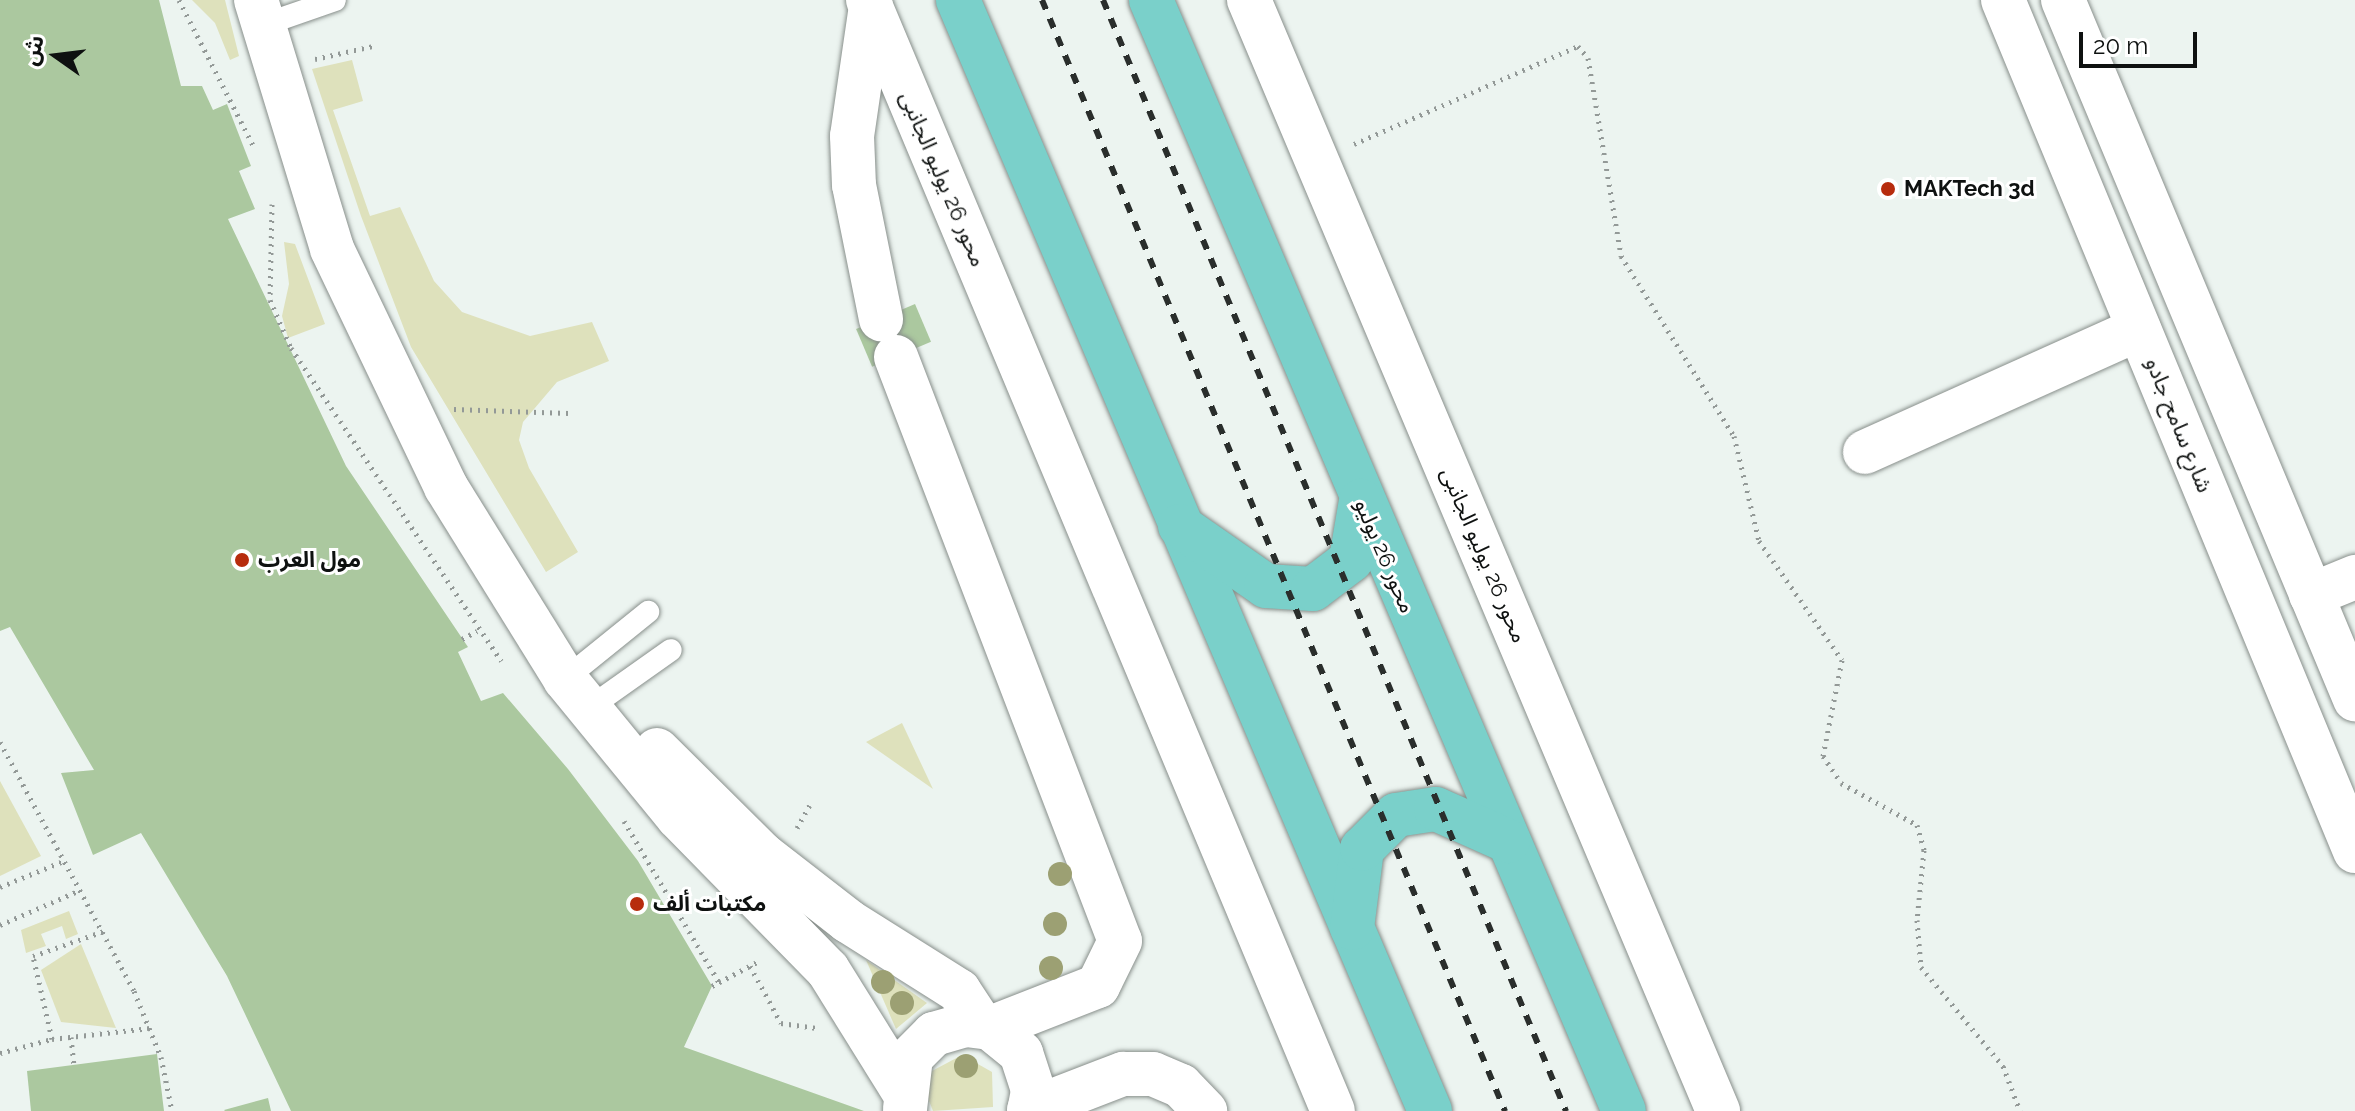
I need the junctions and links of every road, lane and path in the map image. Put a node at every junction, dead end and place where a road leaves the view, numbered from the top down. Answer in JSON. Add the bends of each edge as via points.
{"nodes":[{"id":1,"x":335,"y":0,"type":"edge"},
{"id":2,"x":958,"y":0,"type":"edge"},
{"id":3,"x":1151,"y":0,"type":"edge"},
{"id":4,"x":1249,"y":0,"type":"edge"},
{"id":5,"x":2003,"y":0,"type":"edge"},
{"id":6,"x":2063,"y":0,"type":"edge"},
{"id":7,"x":870,"y":3,"type":"edge"},
{"id":8,"x":271,"y":10,"type":"edge"},
{"id":9,"x":1316,"y":159,"type":"junction"},
{"id":10,"x":2139,"y":329,"type":"junction"},
{"id":11,"x":433,"y":412,"type":"junction"},
{"id":12,"x":569,"y":413,"type":"dead end"},
{"id":13,"x":1865,"y":452,"type":"dead end"},
{"id":14,"x":1361,"y":501,"type":"junction"},
{"id":15,"x":1180,"y":526,"type":"junction"},
{"id":16,"x":2355,"y":577,"type":"edge"},
{"id":17,"x":2311,"y":595,"type":"junction"},
{"id":18,"x":648,"y":612,"type":"dead end"},
{"id":19,"x":671,"y":650,"type":"dead end"},
{"id":20,"x":588,"y":685,"type":"junction"},
{"id":21,"x":2355,"y":699,"type":"edge"},
{"id":22,"x":0,"y":742,"type":"edge"},
{"id":23,"x":1508,"y":841,"type":"junction"},
{"id":24,"x":2355,"y":851,"type":"edge"},
{"id":25,"x":66,"y":860,"type":"junction"},
{"id":26,"x":0,"y":887,"type":"edge"},
{"id":27,"x":80,"y":890,"type":"junction"},
{"id":28,"x":0,"y":925,"type":"edge"},
{"id":29,"x":1352,"y":928,"type":"junction"},
{"id":30,"x":104,"y":931,"type":"junction"},
{"id":31,"x":801,"y":940,"type":"junction"},
{"id":32,"x":712,"y":986,"type":"dead end"},
{"id":33,"x":986,"y":1027,"type":"junction"},
{"id":34,"x":150,"y":1028,"type":"junction"},
{"id":35,"x":71,"y":1037,"type":"junction"},
{"id":36,"x":52,"y":1039,"type":"junction"},
{"id":37,"x":0,"y":1053,"type":"edge"},
{"id":38,"x":74,"y":1065,"type":"dead end"},
{"id":39,"x":904,"y":1100,"type":"edge"},
{"id":40,"x":1029,"y":1110,"type":"edge"},
{"id":41,"x":172,"y":1111,"type":"edge"},
{"id":42,"x":1205,"y":1111,"type":"edge"},
{"id":43,"x":1333,"y":1111,"type":"edge"},
{"id":44,"x":1430,"y":1111,"type":"edge"},
{"id":45,"x":1624,"y":1111,"type":"edge"},
{"id":46,"x":1718,"y":1111,"type":"edge"},
{"id":47,"x":2020,"y":1111,"type":"edge"}],
"edges":[{"from":1,"to":8,"type":"lane"},
{"from":2,"to":15,"type":"highway"},
{"from":3,"to":14,"type":"highway","name":"محور 26 يوليو"},
{"from":4,"to":9,"type":"street","name":"محور 26 يوليو الجانبى"},
{"from":5,"to":10,"type":"street","name":"شارع سامح جادو"},
{"from":6,"to":17,"type":"street"},
{"from":7,"to":33,"type":"street","via":[[852,136],[854,185],[888,338],[1120,941],[1098,986]]},
{"from":7,"to":43,"type":"street","name":"محور 26 يوليو الجانبى"},
{"from":8,"to":11,"type":"street","via":[[363,267]]},
{"from":8,"to":20,"type":"street","via":[[332,249],[400,404]]},
{"from":9,"to":46,"type":"street","name":"محور 26 يوليو الجانبى"},
{"from":9,"to":47,"type":"path","via":[[1578,46],[1588,58],[1621,256],[1734,436],[1759,541],[1842,660],[1823,756],[1841,783],[1917,825],[1924,850],[1917,920],[1921,967],[2003,1066]]},
{"from":10,"to":13,"type":"street"},
{"from":10,"to":24,"type":"street","name":"شارع سامح جادو"},
{"from":11,"to":12,"type":"path","via":[[495,405]]},
{"from":11,"to":20,"type":"street"},
{"from":14,"to":15,"type":"highway","via":[[1351,560],[1313,589],[1266,586]]},
{"from":14,"to":23,"type":"highway","name":"محور 26 يوليو"},
{"from":15,"to":29,"type":"highway"},
{"from":16,"to":17,"type":"street"},
{"from":17,"to":21,"type":"street"},
{"from":18,"to":20,"type":"lane"},
{"from":19,"to":20,"type":"lane"},
{"from":20,"to":31,"type":"street","via":[[678,817]]},
{"from":20,"to":33,"type":"street","via":[[762,854],[848,921],[959,991]]},
{"from":22,"to":25,"type":"path"},
{"from":23,"to":29,"type":"highway","via":[[1436,809],[1396,815],[1377,826],[1362,849]]},
{"from":23,"to":45,"type":"highway","name":"محور 26 يوليو"},
{"from":25,"to":26,"type":"path"},
{"from":25,"to":27,"type":"path"},
{"from":27,"to":28,"type":"path"},
{"from":27,"to":30,"type":"path"},
{"from":29,"to":44,"type":"highway"},
{"from":30,"to":34,"type":"path"},
{"from":30,"to":36,"type":"path","via":[[33,956]]},
{"from":31,"to":32,"type":"path"},
{"from":31,"to":39,"type":"street","via":[[851,999]]},
{"from":33,"to":39,"type":"street","via":[[950,1027],[921,1044]]},
{"from":33,"to":40,"type":"street","via":[[1021,1053],[1033,1091]]},
{"from":34,"to":35,"type":"path"},
{"from":34,"to":41,"type":"path"},
{"from":35,"to":36,"type":"path"},
{"from":35,"to":38,"type":"path"},
{"from":36,"to":37,"type":"path"},
{"from":40,"to":42,"type":"street","via":[[1123,1074],[1153,1074],[1181,1086]]}]}
